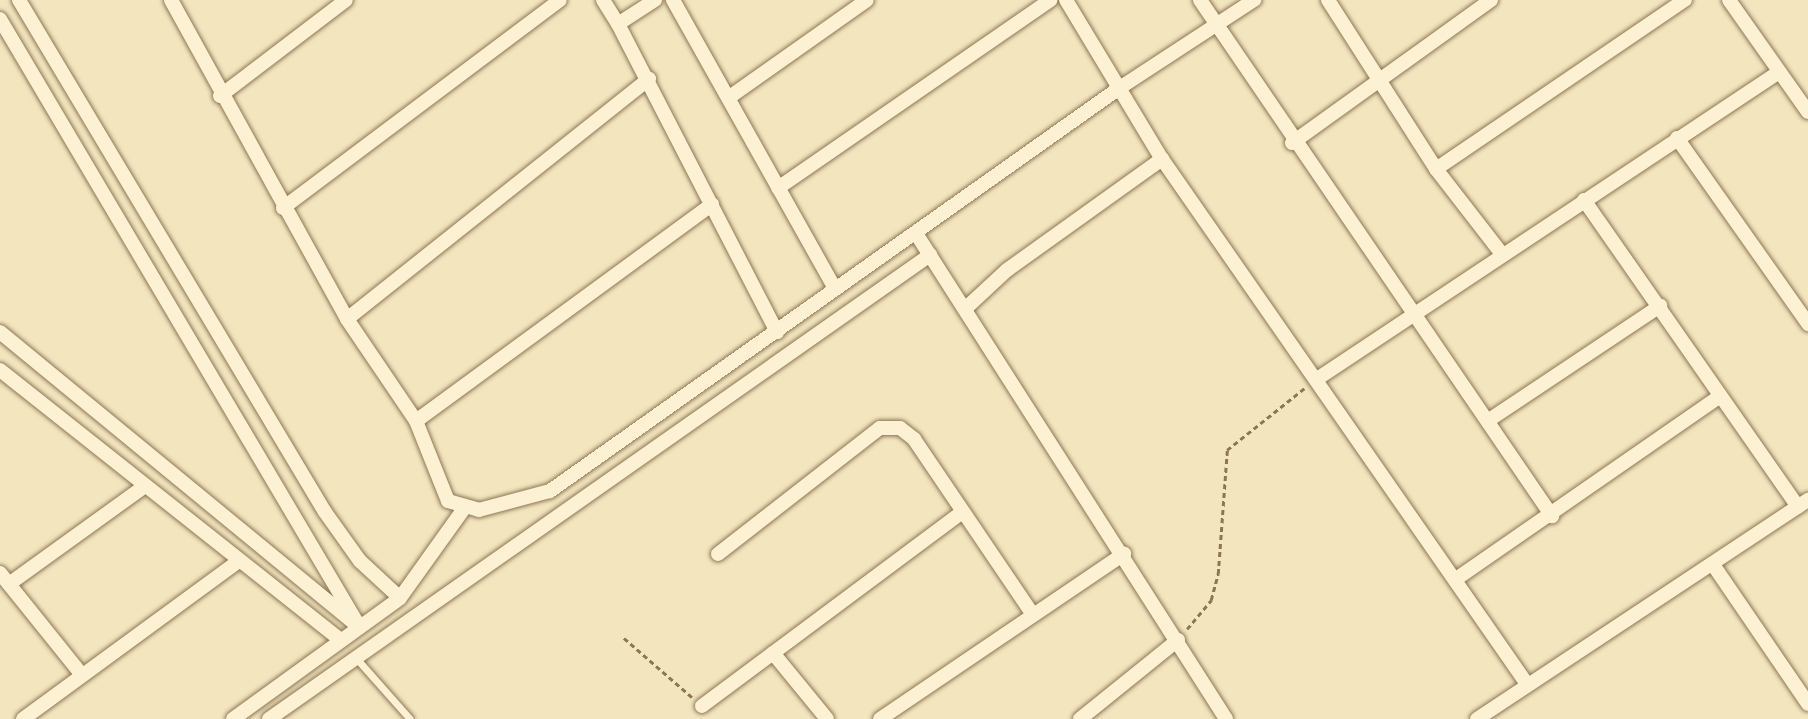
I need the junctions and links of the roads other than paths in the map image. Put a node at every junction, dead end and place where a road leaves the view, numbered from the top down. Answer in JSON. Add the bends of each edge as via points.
{"nodes":[{"id":1,"x":19,"y":0,"type":"edge"},
{"id":2,"x":171,"y":0,"type":"edge"},
{"id":3,"x":346,"y":0,"type":"edge"},
{"id":4,"x":560,"y":0,"type":"edge"},
{"id":5,"x":603,"y":0,"type":"edge"},
{"id":6,"x":655,"y":0,"type":"edge"},
{"id":7,"x":673,"y":0,"type":"edge"},
{"id":8,"x":867,"y":0,"type":"edge"},
{"id":9,"x":1051,"y":0,"type":"edge"},
{"id":10,"x":1066,"y":0,"type":"edge"},
{"id":11,"x":1200,"y":0,"type":"edge"},
{"id":12,"x":1254,"y":0,"type":"edge"},
{"id":13,"x":1328,"y":0,"type":"edge"},
{"id":14,"x":1491,"y":0,"type":"edge"},
{"id":15,"x":1685,"y":0,"type":"edge"},
{"id":16,"x":1729,"y":0,"type":"edge"},
{"id":17,"x":0,"y":19,"type":"edge"},
{"id":18,"x":618,"y":24,"type":"junction"},
{"id":19,"x":1215,"y":27,"type":"junction"},
{"id":20,"x":47,"y":47,"type":"junction"},
{"id":21,"x":25,"y":62,"type":"junction"},
{"id":22,"x":1779,"y":72,"type":"junction"},
{"id":23,"x":1382,"y":78,"type":"junction"},
{"id":24,"x":649,"y":79,"type":"junction"},
{"id":25,"x":1118,"y":89,"type":"junction"},
{"id":26,"x":220,"y":96,"type":"junction"},
{"id":27,"x":731,"y":96,"type":"junction"},
{"id":28,"x":1808,"y":112,"type":"edge"},
{"id":29,"x":1676,"y":138,"type":"junction"},
{"id":30,"x":1292,"y":143,"type":"junction"},
{"id":31,"x":1162,"y":159,"type":"junction"},
{"id":32,"x":1436,"y":169,"type":"junction"},
{"id":33,"x":778,"y":188,"type":"junction"},
{"id":34,"x":1584,"y":200,"type":"junction"},
{"id":35,"x":712,"y":204,"type":"junction"},
{"id":36,"x":283,"y":208,"type":"junction"},
{"id":37,"x":917,"y":234,"type":"junction"},
{"id":38,"x":1502,"y":254,"type":"junction"},
{"id":39,"x":930,"y":255,"type":"junction"},
{"id":40,"x":835,"y":289,"type":"junction"},
{"id":41,"x":1660,"y":306,"type":"junction"},
{"id":42,"x":966,"y":308,"type":"junction"},
{"id":43,"x":203,"y":309,"type":"junction"},
{"id":44,"x":1412,"y":312,"type":"junction"},
{"id":45,"x":346,"y":319,"type":"junction"},
{"id":46,"x":180,"y":322,"type":"junction"},
{"id":47,"x":1808,"y":324,"type":"edge"},
{"id":48,"x":0,"y":332,"type":"edge"},
{"id":49,"x":777,"y":332,"type":"junction"},
{"id":50,"x":0,"y":370,"type":"edge"},
{"id":51,"x":1317,"y":379,"type":"junction"},
{"id":52,"x":1720,"y":396,"type":"junction"},
{"id":53,"x":1489,"y":420,"type":"junction"},
{"id":54,"x":416,"y":421,"type":"junction"},
{"id":55,"x":145,"y":486,"type":"junction"},
{"id":56,"x":551,"y":492,"type":"junction"},
{"id":57,"x":1803,"y":503,"type":"edge"},
{"id":58,"x":464,"y":510,"type":"junction"},
{"id":59,"x":962,"y":512,"type":"junction"},
{"id":60,"x":565,"y":513,"type":"junction"},
{"id":61,"x":1552,"y":516,"type":"junction"},
{"id":62,"x":718,"y":554,"type":"dead end"},
{"id":63,"x":1124,"y":554,"type":"junction"},
{"id":64,"x":239,"y":561,"type":"junction"},
{"id":65,"x":1714,"y":566,"type":"junction"},
{"id":66,"x":4,"y":578,"type":"edge"},
{"id":67,"x":1455,"y":579,"type":"junction"},
{"id":68,"x":400,"y":598,"type":"junction"},
{"id":69,"x":1033,"y":615,"type":"junction"},
{"id":70,"x":359,"y":626,"type":"junction"},
{"id":71,"x":341,"y":640,"type":"junction"},
{"id":72,"x":1178,"y":640,"type":"junction"},
{"id":73,"x":773,"y":653,"type":"junction"},
{"id":74,"x":356,"y":659,"type":"junction"},
{"id":75,"x":82,"y":675,"type":"junction"},
{"id":76,"x":1527,"y":684,"type":"junction"},
{"id":77,"x":1808,"y":704,"type":"edge"},
{"id":78,"x":702,"y":706,"type":"road end"},
{"id":79,"x":1100,"y":713,"type":"edge"},
{"id":80,"x":23,"y":719,"type":"edge"},
{"id":81,"x":233,"y":719,"type":"edge"},
{"id":82,"x":269,"y":719,"type":"edge"},
{"id":83,"x":410,"y":719,"type":"edge"},
{"id":84,"x":827,"y":719,"type":"edge"},
{"id":85,"x":880,"y":719,"type":"edge"},
{"id":86,"x":1080,"y":719,"type":"edge"},
{"id":87,"x":1226,"y":719,"type":"edge"},
{"id":88,"x":1477,"y":719,"type":"edge"}],
"edges":[{"from":1,"to":20,"type":"street"},
{"from":2,"to":26,"type":"street"},
{"from":3,"to":26,"type":"street"},
{"from":4,"to":36,"type":"street"},
{"from":5,"to":18,"type":"street"},
{"from":6,"to":18,"type":"street"},
{"from":7,"to":27,"type":"street"},
{"from":8,"to":27,"type":"street"},
{"from":9,"to":33,"type":"street"},
{"from":10,"to":25,"type":"street"},
{"from":11,"to":19,"type":"street"},
{"from":12,"to":19,"type":"street"},
{"from":13,"to":23,"type":"street"},
{"from":14,"to":23,"type":"street"},
{"from":15,"to":32,"type":"street"},
{"from":16,"to":22,"type":"street"},
{"from":17,"to":21,"type":"street"},
{"from":18,"to":24,"type":"street"},
{"from":19,"to":25,"type":"street"},
{"from":19,"to":30,"type":"street"},
{"from":20,"to":21,"type":"street"},
{"from":20,"to":43,"type":"street"},
{"from":21,"to":46,"type":"street"},
{"from":22,"to":28,"type":"street"},
{"from":22,"to":29,"type":"street"},
{"from":23,"to":30,"type":"street"},
{"from":23,"to":32,"type":"street"},
{"from":24,"to":35,"type":"street"},
{"from":24,"to":45,"type":"street"},
{"from":25,"to":31,"type":"street"},
{"from":25,"to":37,"type":"street"},
{"from":26,"to":36,"type":"street"},
{"from":27,"to":33,"type":"street"},
{"from":29,"to":34,"type":"street"},
{"from":29,"to":47,"type":"street"},
{"from":30,"to":44,"type":"street"},
{"from":31,"to":42,"type":"street","via":[[1007,270]]},
{"from":31,"to":51,"type":"street"},
{"from":32,"to":38,"type":"street"},
{"from":33,"to":40,"type":"street"},
{"from":34,"to":38,"type":"street"},
{"from":34,"to":41,"type":"street"},
{"from":35,"to":49,"type":"street"},
{"from":35,"to":54,"type":"street"},
{"from":36,"to":45,"type":"street"},
{"from":37,"to":39,"type":"street"},
{"from":37,"to":40,"type":"street"},
{"from":38,"to":44,"type":"street"},
{"from":39,"to":42,"type":"street"},
{"from":39,"to":60,"type":"street"},
{"from":40,"to":49,"type":"street"},
{"from":41,"to":52,"type":"street"},
{"from":41,"to":53,"type":"street"},
{"from":42,"to":63,"type":"street"},
{"from":43,"to":46,"type":"street"},
{"from":43,"to":68,"type":"street","via":[[325,512],[360,561]]},
{"from":44,"to":51,"type":"street"},
{"from":44,"to":53,"type":"street"},
{"from":45,"to":54,"type":"street"},
{"from":46,"to":70,"type":"street"},
{"from":48,"to":70,"type":"street"},
{"from":49,"to":56,"type":"street"},
{"from":50,"to":55,"type":"street"},
{"from":51,"to":67,"type":"street"},
{"from":52,"to":57,"type":"street"},
{"from":52,"to":61,"type":"street"},
{"from":53,"to":61,"type":"street"},
{"from":54,"to":58,"type":"street","via":[[441,489]]},
{"from":55,"to":64,"type":"street"},
{"from":55,"to":66,"type":"street"},
{"from":56,"to":58,"type":"street"},
{"from":56,"to":60,"type":"street"},
{"from":57,"to":65,"type":"street"},
{"from":58,"to":68,"type":"street"},
{"from":59,"to":62,"type":"street","via":[[915,439],[900,428],[880,428]]},
{"from":59,"to":69,"type":"street"},
{"from":59,"to":73,"type":"street"},
{"from":60,"to":74,"type":"street"},
{"from":61,"to":67,"type":"street"},
{"from":63,"to":69,"type":"street"},
{"from":63,"to":72,"type":"street"},
{"from":64,"to":71,"type":"street"},
{"from":64,"to":75,"type":"street"},
{"from":65,"to":76,"type":"street"},
{"from":65,"to":77,"type":"street"},
{"from":66,"to":75,"type":"street"},
{"from":67,"to":76,"type":"street"},
{"from":68,"to":70,"type":"street"},
{"from":69,"to":85,"type":"street"},
{"from":70,"to":71,"type":"street"},
{"from":71,"to":81,"type":"street"},
{"from":72,"to":79,"type":"street"},
{"from":72,"to":87,"type":"street"},
{"from":73,"to":78,"type":"street"},
{"from":73,"to":84,"type":"street"},
{"from":74,"to":82,"type":"street"},
{"from":74,"to":83,"type":"lane"},
{"from":75,"to":80,"type":"street"},
{"from":76,"to":88,"type":"street"},
{"from":79,"to":86,"type":"street"}]}
